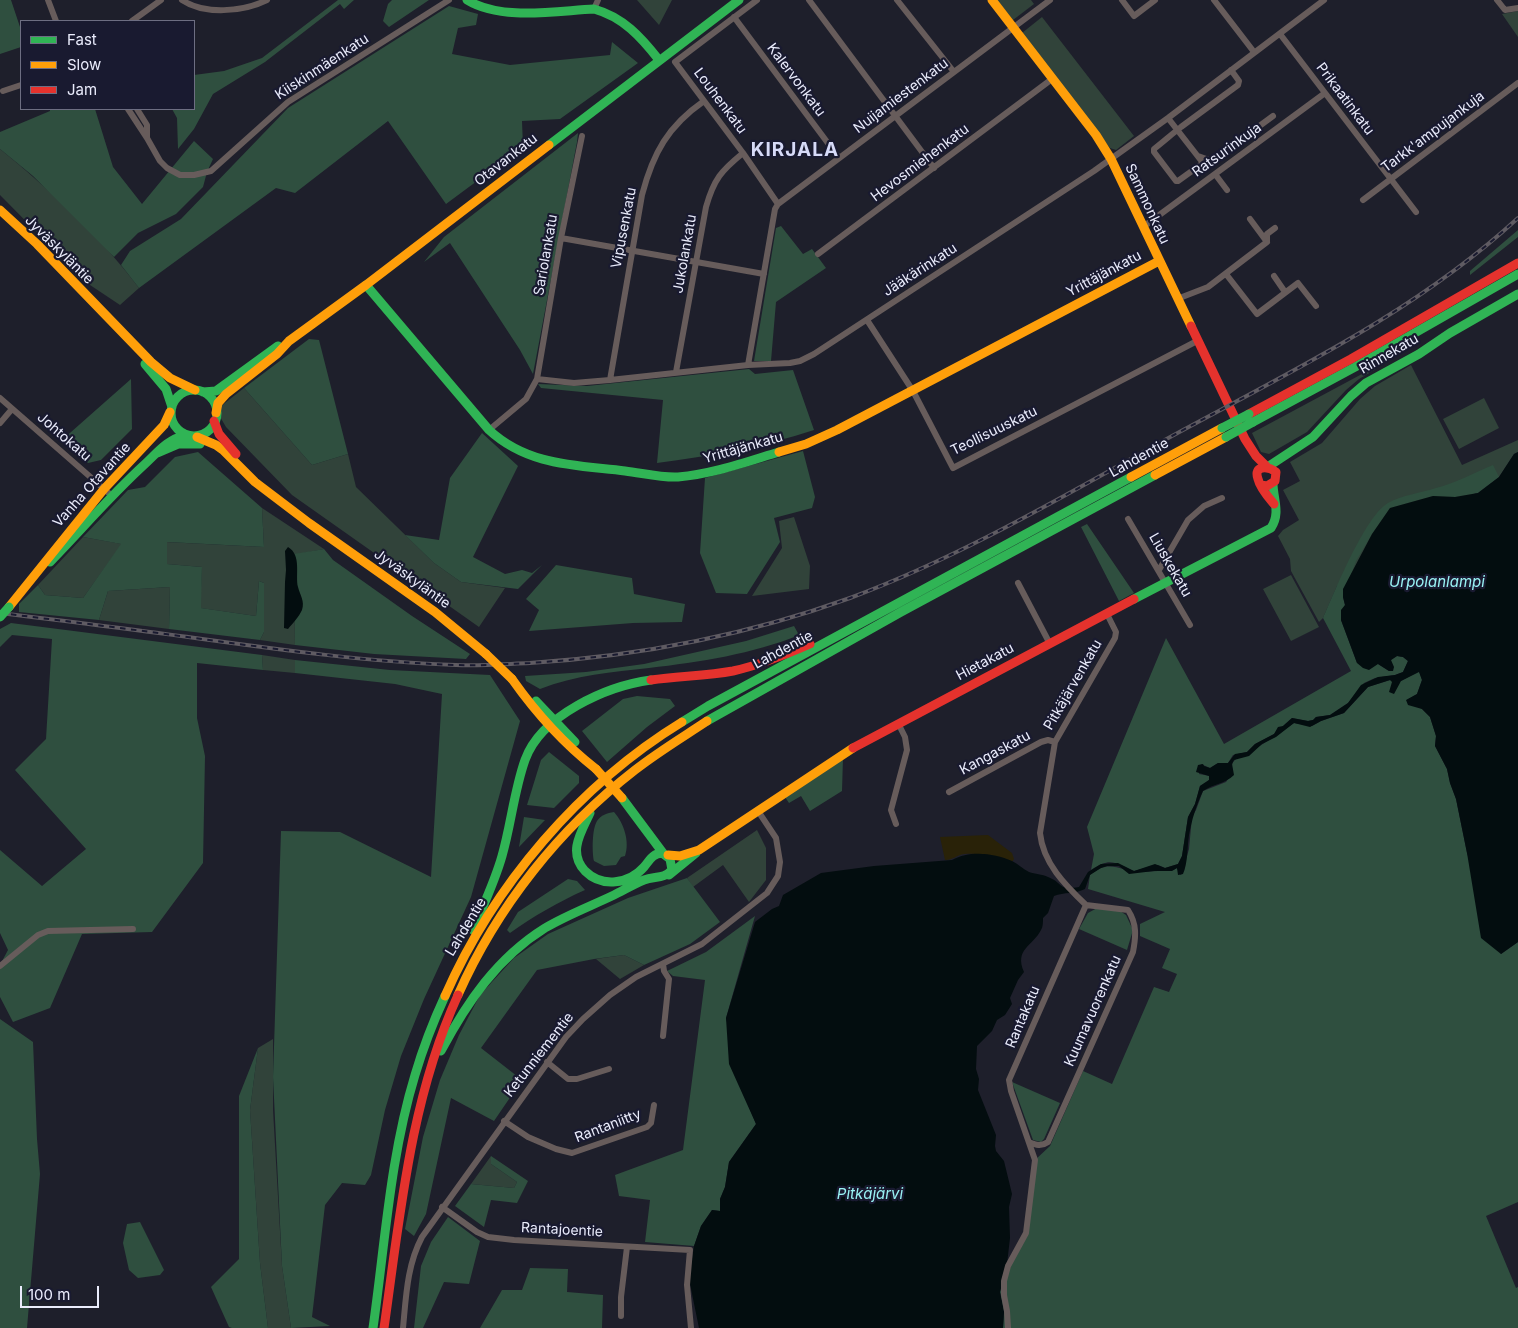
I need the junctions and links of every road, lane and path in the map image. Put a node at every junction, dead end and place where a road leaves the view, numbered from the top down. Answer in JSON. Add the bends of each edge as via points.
{"nodes":[{"id":1,"x":48,"y":0,"type":"edge"},
{"id":2,"x":161,"y":0,"type":"edge"},
{"id":3,"x":182,"y":0,"type":"edge"},
{"id":4,"x":267,"y":0,"type":"edge"},
{"id":5,"x":449,"y":0,"type":"edge"},
{"id":6,"x":467,"y":0,"type":"edge"},
{"id":7,"x":598,"y":0,"type":"edge"},
{"id":8,"x":739,"y":0,"type":"edge"},
{"id":9,"x":757,"y":0,"type":"edge"},
{"id":10,"x":809,"y":0,"type":"edge"},
{"id":11,"x":898,"y":0,"type":"edge"},
{"id":12,"x":992,"y":0,"type":"edge"},
{"id":13,"x":1036,"y":0,"type":"edge"},
{"id":14,"x":1050,"y":0,"type":"edge"},
{"id":15,"x":1122,"y":0,"type":"edge"},
{"id":16,"x":1156,"y":0,"type":"edge"},
{"id":17,"x":1214,"y":0,"type":"edge"},
{"id":18,"x":1324,"y":0,"type":"edge"},
{"id":19,"x":1498,"y":0,"type":"edge"},
{"id":20,"x":1041,"y":7,"type":"junction"},
{"id":21,"x":1518,"y":8,"type":"edge"},
{"id":22,"x":594,"y":10,"type":"junction"},
{"id":23,"x":734,"y":18,"type":"junction"},
{"id":24,"x":56,"y":20,"type":"edge"},
{"id":25,"x":133,"y":20,"type":"edge"},
{"id":26,"x":1014,"y":28,"type":"junction"},
{"id":27,"x":1280,"y":34,"type":"junction"},
{"id":28,"x":1254,"y":52,"type":"junction"},
{"id":29,"x":659,"y":60,"type":"junction"},
{"id":30,"x":1231,"y":70,"type":"junction"},
{"id":31,"x":954,"y":72,"type":"junction"},
{"id":32,"x":1052,"y":79,"type":"junction"},
{"id":33,"x":1518,"y":83,"type":"edge"},
{"id":34,"x":20,"y":85,"type":"edge"},
{"id":35,"x":3,"y":92,"type":"dead end"},
{"id":36,"x":1325,"y":93,"type":"junction"},
{"id":37,"x":704,"y":101,"type":"junction"},
{"id":38,"x":129,"y":110,"type":"edge"},
{"id":39,"x":138,"y":110,"type":"edge"},
{"id":40,"x":896,"y":115,"type":"junction"},
{"id":41,"x":1273,"y":116,"type":"dead end"},
{"id":42,"x":1168,"y":118,"type":"junction"},
{"id":43,"x":1178,"y":130,"type":"junction"},
{"id":44,"x":582,"y":136,"type":"dead end"},
{"id":45,"x":147,"y":138,"type":"junction"},
{"id":46,"x":743,"y":154,"type":"junction"},
{"id":47,"x":1198,"y":156,"type":"junction"},
{"id":48,"x":839,"y":158,"type":"junction"},
{"id":49,"x":1111,"y":159,"type":"junction"},
{"id":50,"x":934,"y":168,"type":"junction"},
{"id":51,"x":1214,"y":174,"type":"junction"},
{"id":52,"x":1391,"y":179,"type":"junction"},
{"id":53,"x":1227,"y":190,"type":"dead end"},
{"id":54,"x":1363,"y":200,"type":"dead end"},
{"id":55,"x":778,"y":204,"type":"junction"},
{"id":56,"x":0,"y":210,"type":"edge"},
{"id":57,"x":1416,"y":212,"type":"dead end"},
{"id":58,"x":1250,"y":219,"type":"dead end"},
{"id":59,"x":1143,"y":227,"type":"junction"},
{"id":60,"x":1273,"y":230,"type":"dead end"},
{"id":61,"x":561,"y":238,"type":"junction"},
{"id":62,"x":1267,"y":242,"type":"junction"},
{"id":63,"x":632,"y":250,"type":"junction"},
{"id":64,"x":818,"y":254,"type":"dead end"},
{"id":65,"x":1159,"y":261,"type":"junction"},
{"id":66,"x":697,"y":262,"type":"junction"},
{"id":67,"x":1518,"y":264,"type":"edge"},
{"id":68,"x":764,"y":274,"type":"junction"},
{"id":69,"x":1226,"y":274,"type":"junction"},
{"id":70,"x":1518,"y":274,"type":"edge"},
{"id":71,"x":1274,"y":276,"type":"dead end"},
{"id":72,"x":366,"y":285,"type":"junction"},
{"id":73,"x":1285,"y":292,"type":"junction"},
{"id":74,"x":1518,"y":294,"type":"edge"},
{"id":75,"x":1177,"y":299,"type":"junction"},
{"id":76,"x":1316,"y":306,"type":"dead end"},
{"id":77,"x":99,"y":309,"type":"junction"},
{"id":78,"x":867,"y":320,"type":"junction"},
{"id":79,"x":289,"y":341,"type":"junction"},
{"id":80,"x":1197,"y":341,"type":"junction"},
{"id":81,"x":748,"y":365,"type":"junction"},
{"id":82,"x":676,"y":372,"type":"junction"},
{"id":83,"x":537,"y":379,"type":"junction"},
{"id":84,"x":610,"y":380,"type":"junction"},
{"id":85,"x":913,"y":390,"type":"junction"},
{"id":86,"x":199,"y":391,"type":"junction"},
{"id":87,"x":0,"y":398,"type":"edge"},
{"id":88,"x":12,"y":409,"type":"junction"},
{"id":89,"x":171,"y":409,"type":"junction"},
{"id":90,"x":215,"y":417,"type":"junction"},
{"id":91,"x":1251,"y":418,"type":"junction"},
{"id":92,"x":0,"y":423,"type":"edge"},
{"id":93,"x":489,"y":430,"type":"junction"},
{"id":94,"x":1224,"y":433,"type":"junction"},
{"id":95,"x":185,"y":434,"type":"junction"},
{"id":96,"x":197,"y":437,"type":"junction"},
{"id":97,"x":1245,"y":439,"type":"junction"},
{"id":98,"x":158,"y":453,"type":"junction"},
{"id":99,"x":1287,"y":454,"type":"junction"},
{"id":100,"x":229,"y":457,"type":"junction"},
{"id":101,"x":1268,"y":466,"type":"junction"},
{"id":102,"x":1257,"y":474,"type":"junction"},
{"id":103,"x":1275,"y":479,"type":"junction"},
{"id":104,"x":1262,"y":485,"type":"junction"},
{"id":105,"x":107,"y":492,"type":"junction"},
{"id":106,"x":1222,"y":498,"type":"dead end"},
{"id":107,"x":1274,"y":504,"type":"junction"},
{"id":108,"x":290,"y":509,"type":"junction"},
{"id":109,"x":1128,"y":519,"type":"dead end"},
{"id":110,"x":1159,"y":570,"type":"junction"},
{"id":111,"x":1166,"y":582,"type":"junction"},
{"id":112,"x":1018,"y":583,"type":"dead end"},
{"id":113,"x":1107,"y":614,"type":"junction"},
{"id":114,"x":0,"y":617,"type":"edge"},
{"id":115,"x":860,"y":623,"type":"junction"},
{"id":116,"x":1190,"y":625,"type":"dead end"},
{"id":117,"x":1050,"y":644,"type":"junction"},
{"id":118,"x":551,"y":722,"type":"junction"},
{"id":119,"x":898,"y":723,"type":"junction"},
{"id":120,"x":1055,"y":742,"type":"junction"},
{"id":121,"x":949,"y":792,"type":"dead end"},
{"id":122,"x":591,"y":806,"type":"junction"},
{"id":123,"x":758,"y":811,"type":"junction"},
{"id":124,"x":896,"y":824,"type":"dead end"},
{"id":125,"x":644,"y":829,"type":"junction"},
{"id":126,"x":699,"y":850,"type":"junction"},
{"id":127,"x":665,"y":854,"type":"junction"},
{"id":128,"x":650,"y":860,"type":"junction"},
{"id":129,"x":669,"y":875,"type":"junction"},
{"id":130,"x":660,"y":878,"type":"junction"},
{"id":131,"x":1086,"y":905,"type":"junction"},
{"id":132,"x":132,"y":929,"type":"dead end"},
{"id":133,"x":663,"y":964,"type":"junction"},
{"id":134,"x":0,"y":966,"type":"edge"},
{"id":135,"x":456,"y":972,"type":"junction"},
{"id":136,"x":663,"y":1036,"type":"dead end"},
{"id":137,"x":547,"y":1062,"type":"junction"},
{"id":138,"x":609,"y":1069,"type":"dead end"},
{"id":139,"x":426,"y":1081,"type":"junction"},
{"id":140,"x":654,"y":1105,"type":"dead end"},
{"id":141,"x":504,"y":1121,"type":"junction"},
{"id":142,"x":1030,"y":1142,"type":"junction"},
{"id":143,"x":442,"y":1208,"type":"junction"},
{"id":144,"x":627,"y":1246,"type":"junction"},
{"id":145,"x":621,"y":1316,"type":"dead end"},
{"id":146,"x":373,"y":1328,"type":"edge"},
{"id":147,"x":384,"y":1328,"type":"edge"},
{"id":148,"x":403,"y":1328,"type":"edge"},
{"id":149,"x":691,"y":1328,"type":"edge"},
{"id":150,"x":1008,"y":1328,"type":"edge"}],
"edges":[{"from":1,"to":24,"type":"street"},
{"from":2,"to":25,"type":"street"},
{"from":3,"to":4,"type":"street","via":[[190,5],[230,11]]},
{"from":5,"to":45,"type":"street","name":"Kiiskinmäenkatu","via":[[288,102],[211,170],[180,175],[160,161]]},
{"from":6,"to":22,"type":"main road","via":[[476,6],[507,13]]},
{"from":7,"to":22,"type":"street"},
{"from":8,"to":29,"type":"main road","name":"Otavankatu"},
{"from":9,"to":23,"type":"street"},
{"from":10,"to":40,"type":"street"},
{"from":11,"to":31,"type":"street"},
{"from":12,"to":26,"type":"main road","name":"Sammonkatu"},
{"from":13,"to":20,"type":"street"},
{"from":14,"to":20,"type":"street","name":"Nuijamiestenkatu"},
{"from":15,"to":16,"type":"street","via":[[1134,16]]},
{"from":17,"to":28,"type":"street"},
{"from":18,"to":27,"type":"street","name":"Jääkärinkatu"},
{"from":19,"to":21,"type":"street","via":[[1505,10]]},
{"from":20,"to":26,"type":"street","name":"Nuijamiestenkatu"},
{"from":22,"to":29,"type":"main road","via":[[618,17]]},
{"from":23,"to":37,"type":"street","name":"Louhenkatu","via":[[675,62]]},
{"from":23,"to":48,"type":"street","name":"Kalervonkatu"},
{"from":26,"to":31,"type":"street","name":"Nuijamiestenkatu"},
{"from":26,"to":32,"type":"main road","name":"Sammonkatu"},
{"from":27,"to":28,"type":"street","name":"Jääkärinkatu"},
{"from":27,"to":36,"type":"street","name":"Prikaatinkatu"},
{"from":28,"to":30,"type":"street","name":"Jääkärinkatu"},
{"from":29,"to":72,"type":"main road","name":"Otavankatu"},
{"from":30,"to":42,"type":"street","name":"Jääkärinkatu"},
{"from":30,"to":43,"type":"street","via":[[1239,82],[1235,87]]},
{"from":31,"to":40,"type":"street","name":"Nuijamiestenkatu"},
{"from":32,"to":49,"type":"main road","name":"Sammonkatu"},
{"from":32,"to":50,"type":"street","name":"Hevosmiehenkatu"},
{"from":33,"to":52,"type":"street","name":"Tarkk'ampujankuja"},
{"from":34,"to":35,"type":"street"},
{"from":36,"to":51,"type":"street","name":"Ratsurinkuja"},
{"from":36,"to":52,"type":"street","name":"Prikaatinkatu"},
{"from":37,"to":46,"type":"street","name":"Louhenkatu"},
{"from":37,"to":63,"type":"street","name":"Vipusenkatu","via":[[676,124],[656,155],[642,195]]},
{"from":38,"to":45,"type":"street","name":"Kiiskinmäenkatu"},
{"from":39,"to":45,"type":"street","name":"Kiiskinmäenkatu","via":[[147,125]]},
{"from":40,"to":48,"type":"street","name":"Nuijamiestenkatu"},
{"from":40,"to":50,"type":"street"},
{"from":41,"to":47,"type":"street","via":[[1212,161]]},
{"from":42,"to":43,"type":"street"},
{"from":42,"to":49,"type":"street","name":"Jääkärinkatu"},
{"from":43,"to":47,"type":"street"},
{"from":43,"to":47,"type":"street","via":[[1154,149],[1176,181],[1203,163]]},
{"from":44,"to":61,"type":"street","name":"Sariolankatu"},
{"from":46,"to":55,"type":"street","name":"Louhenkatu"},
{"from":46,"to":66,"type":"street","name":"Jukolankatu","via":[[718,176],[711,191]]},
{"from":48,"to":55,"type":"street","name":"Nuijamiestenkatu"},
{"from":49,"to":59,"type":"main road","name":"Sammonkatu"},
{"from":49,"to":78,"type":"street","name":"Jääkärinkatu"},
{"from":50,"to":64,"type":"street","name":"Hevosmiehenkatu"},
{"from":51,"to":53,"type":"street"},
{"from":51,"to":59,"type":"street","name":"Ratsurinkuja"},
{"from":52,"to":54,"type":"street","name":"Tarkk'ampujankuja"},
{"from":52,"to":57,"type":"street","name":"Prikaatinkatu"},
{"from":55,"to":68,"type":"street"},
{"from":56,"to":77,"type":"main road","name":"Jyväskyläntie"},
{"from":58,"to":62,"type":"street"},
{"from":59,"to":65,"type":"main road","name":"Sammonkatu"},
{"from":60,"to":62,"type":"street","via":[[1267,234]]},
{"from":61,"to":63,"type":"street"},
{"from":61,"to":83,"type":"street","name":"Sariolankatu"},
{"from":62,"to":69,"type":"street"},
{"from":63,"to":66,"type":"street"},
{"from":63,"to":84,"type":"street","name":"Vipusenkatu"},
{"from":65,"to":75,"type":"main road","name":"Sammonkatu"},
{"from":65,"to":85,"type":"main road","name":"Yrittäjänkatu"},
{"from":66,"to":68,"type":"street"},
{"from":66,"to":82,"type":"street","name":"Jukolankatu"},
{"from":67,"to":91,"type":"main road","name":"Lahdentie"},
{"from":68,"to":81,"type":"street"},
{"from":69,"to":73,"type":"street","via":[[1257,314]]},
{"from":69,"to":75,"type":"street","via":[[1208,287]]},
{"from":70,"to":91,"type":"main road","name":"Lahdentie","via":[[1355,367]]},
{"from":71,"to":73,"type":"street"},
{"from":72,"to":79,"type":"main road","name":"Otavankatu"},
{"from":72,"to":93,"type":"main road","name":"Yrittäjänkatu"},
{"from":73,"to":76,"type":"street","via":[[1298,282]]},
{"from":74,"to":99,"type":"main road","name":"Rinnekatu","via":[[1366,383],[1313,437]]},
{"from":75,"to":80,"type":"main road","name":"Sammonkatu"},
{"from":77,"to":86,"type":"main road","name":"Jyväskyläntie","via":[[170,378]]},
{"from":77,"to":89,"type":"main road","name":"Jyväskyläntie","via":[[161,382],[170,396]]},
{"from":78,"to":81,"type":"street","name":"Jääkärinkatu","via":[[800,361]]},
{"from":78,"to":85,"type":"street","name":"Teollisuuskatu"},
{"from":79,"to":86,"type":"main road","name":"Otavankatu","via":[[216,391]]},
{"from":79,"to":90,"type":"main road","name":"Otavankatu","via":[[226,394],[218,403]]},
{"from":80,"to":85,"type":"street","name":"Teollisuuskatu","via":[[953,468]]},
{"from":80,"to":97,"type":"main road","name":"Sammonkatu"},
{"from":81,"to":82,"type":"street","name":"Jääkärinkatu"},
{"from":82,"to":84,"type":"street","name":"Jääkärinkatu"},
{"from":83,"to":84,"type":"street","name":"Jääkärinkatu","via":[[574,383]]},
{"from":83,"to":93,"type":"street","via":[[526,399]]},
{"from":85,"to":93,"type":"main road","name":"Yrittäjänkatu","via":[[821,438],[698,475],[676,477],[634,473],[530,457]]},
{"from":86,"to":89,"type":"main road","via":[[180,395]]},
{"from":86,"to":90,"type":"main road","via":[[212,400]]},
{"from":87,"to":88,"type":"street","name":"Johtokatu"},
{"from":88,"to":92,"type":"street"},
{"from":88,"to":105,"type":"street","name":"Johtokatu"},
{"from":89,"to":95,"type":"main road","via":[[174,423]]},
{"from":89,"to":105,"type":"main road","name":"Vanha Otavantie","via":[[160,431]]},
{"from":90,"to":96,"type":"main road","via":[[208,432]]},
{"from":90,"to":108,"type":"main road","name":"Jyväskyläntie","via":[[219,434],[229,447]]},
{"from":91,"to":94,"type":"main road","name":"Lahdentie","bridge":true},
{"from":94,"to":115,"type":"main road","name":"Lahdentie"},
{"from":94,"to":122,"type":"main road","name":"Lahdentie","via":[[752,694],[671,744]]},
{"from":95,"to":96,"type":"main road"},
{"from":95,"to":98,"type":"main road","name":"Vanha Otavantie","via":[[171,439]]},
{"from":96,"to":100,"type":"main road","name":"Jyväskyläntie","via":[[216,445]]},
{"from":97,"to":101,"type":"main road","name":"Sammonkatu","via":[[1256,456]]},
{"from":97,"to":102,"type":"main road","name":"Sammonkatu","via":[[1245,447]]},
{"from":98,"to":100,"type":"main road","via":[[171,445],[195,443]]},
{"from":98,"to":105,"type":"main road","name":"Vanha Otavantie"},
{"from":99,"to":101,"type":"main road","name":"Rinnekatu"},
{"from":99,"to":103,"type":"main road","name":"Rinnekatu"},
{"from":100,"to":108,"type":"main road","name":"Jyväskyläntie","via":[[254,482]]},
{"from":101,"to":102,"type":"main road","via":[[1259,469]]},
{"from":101,"to":103,"type":"main road","via":[[1274,470]]},
{"from":102,"to":104,"type":"main road"},
{"from":103,"to":104,"type":"main road","via":[[1268,486]]},
{"from":103,"to":107,"type":"main road","name":"Hietakatu"},
{"from":104,"to":107,"type":"main road"},
{"from":105,"to":114,"type":"main road","name":"Vanha Otavantie","bridge":true,"via":[[67,533]]},
{"from":106,"to":110,"type":"street","via":[[1204,506],[1188,520]]},
{"from":107,"to":111,"type":"main road","name":"Hietakatu","via":[[1278,517],[1271,528]]},
{"from":108,"to":118,"type":"main road","name":"Jyväskyläntie","bridge":true,"via":[[413,596],[486,654]]},
{"from":109,"to":110,"type":"street","name":"Liuskekatu"},
{"from":110,"to":111,"type":"street","name":"Liuskekatu"},
{"from":111,"to":113,"type":"main road","name":"Hietakatu"},
{"from":111,"to":116,"type":"street","name":"Liuskekatu"},
{"from":112,"to":117,"type":"street"},
{"from":113,"to":117,"type":"main road","name":"Hietakatu"},
{"from":113,"to":120,"type":"street","name":"Pitkäjärvenkatu","via":[[1116,632],[1115,638]]},
{"from":115,"to":118,"type":"main road","via":[[754,666],[713,674],[645,680],[616,688]]},
{"from":115,"to":135,"type":"main road","name":"Lahdentie","via":[[708,706],[625,763],[576,808],[531,857],[480,929]]},
{"from":117,"to":119,"type":"main road","name":"Hietakatu"},
{"from":118,"to":125,"type":"main road","name":"Jyväskyläntie","bridge":true,"via":[[584,753]]},
{"from":118,"to":135,"type":"main road","via":[[536,739],[526,760],[502,856]]},
{"from":119,"to":123,"type":"main road","name":"Hietakatu","via":[[854,747]]},
{"from":119,"to":124,"type":"street","via":[[907,750],[890,810]]},
{"from":120,"to":121,"type":"street","name":"Kangaskatu","via":[[1042,742]]},
{"from":120,"to":131,"type":"street","name":"Pitkäjärvenkatu","via":[[1040,833],[1041,846],[1047,860],[1066,885]]},
{"from":122,"to":128,"type":"main road","via":[[576,845],[584,870],[601,881],[615,883],[629,878]]},
{"from":122,"to":139,"type":"main road","name":"Lahdentie","via":[[538,866],[485,941],[443,1028]]},
{"from":123,"to":126,"type":"main road","name":"Hietakatu"},
{"from":123,"to":133,"type":"street","name":"Ketunniementie","via":[[776,838],[780,862],[778,876],[767,893],[702,944]]},
{"from":125,"to":127,"type":"main road","name":"Jyväskyläntie"},
{"from":125,"to":128,"type":"main road","name":"Jyväskyläntie","via":[[651,850]]},
{"from":126,"to":127,"type":"main road","name":"Hietakatu","via":[[679,858]]},
{"from":126,"to":129,"type":"main road","name":"Hietakatu"},
{"from":127,"to":128,"type":"main road","via":[[658,853]]},
{"from":127,"to":129,"type":"main road","via":[[673,865]]},
{"from":128,"to":130,"type":"main road","via":[[649,871]]},
{"from":129,"to":130,"type":"main road"},
{"from":130,"to":139,"type":"main road","via":[[644,879],[561,920],[509,954],[466,1005]]},
{"from":131,"to":142,"type":"street","name":"Rantakatu","via":[[1009,1080]]},
{"from":131,"to":142,"type":"street","name":"Kuumavuorenkatu","via":[[1128,910],[1136,936],[1133,952],[1048,1142],[1042,1145]]},
{"from":132,"to":134,"type":"street","via":[[48,931],[38,935]]},
{"from":133,"to":136,"type":"street","via":[[669,979]]},
{"from":133,"to":137,"type":"street","name":"Ketunniementie","via":[[610,995],[566,1037]]},
{"from":135,"to":146,"type":"main road","name":"Lahdentie","via":[[431,1026],[403,1125]]},
{"from":137,"to":138,"type":"street","via":[[568,1079]]},
{"from":137,"to":141,"type":"street","name":"Ketunniementie"},
{"from":139,"to":147,"type":"main road","name":"Lahdentie","via":[[401,1198]]},
{"from":140,"to":141,"type":"street","name":"Rantaniitty","via":[[651,1123],[647,1126],[572,1153],[528,1137]]},
{"from":141,"to":143,"type":"street","name":"Ketunniementie"},
{"from":142,"to":150,"type":"street","name":"Rantakatu","via":[[1035,1160],[1026,1233],[1008,1266],[1004,1281]]},
{"from":143,"to":144,"type":"street","name":"Rantajoentie","via":[[488,1237]]},
{"from":143,"to":148,"type":"street","name":"Ketunniementie","via":[[415,1250],[410,1266]]},
{"from":144,"to":145,"type":"street"},
{"from":144,"to":149,"type":"street","name":"Rantajoentie","via":[[690,1250],[686,1286]]}]}
